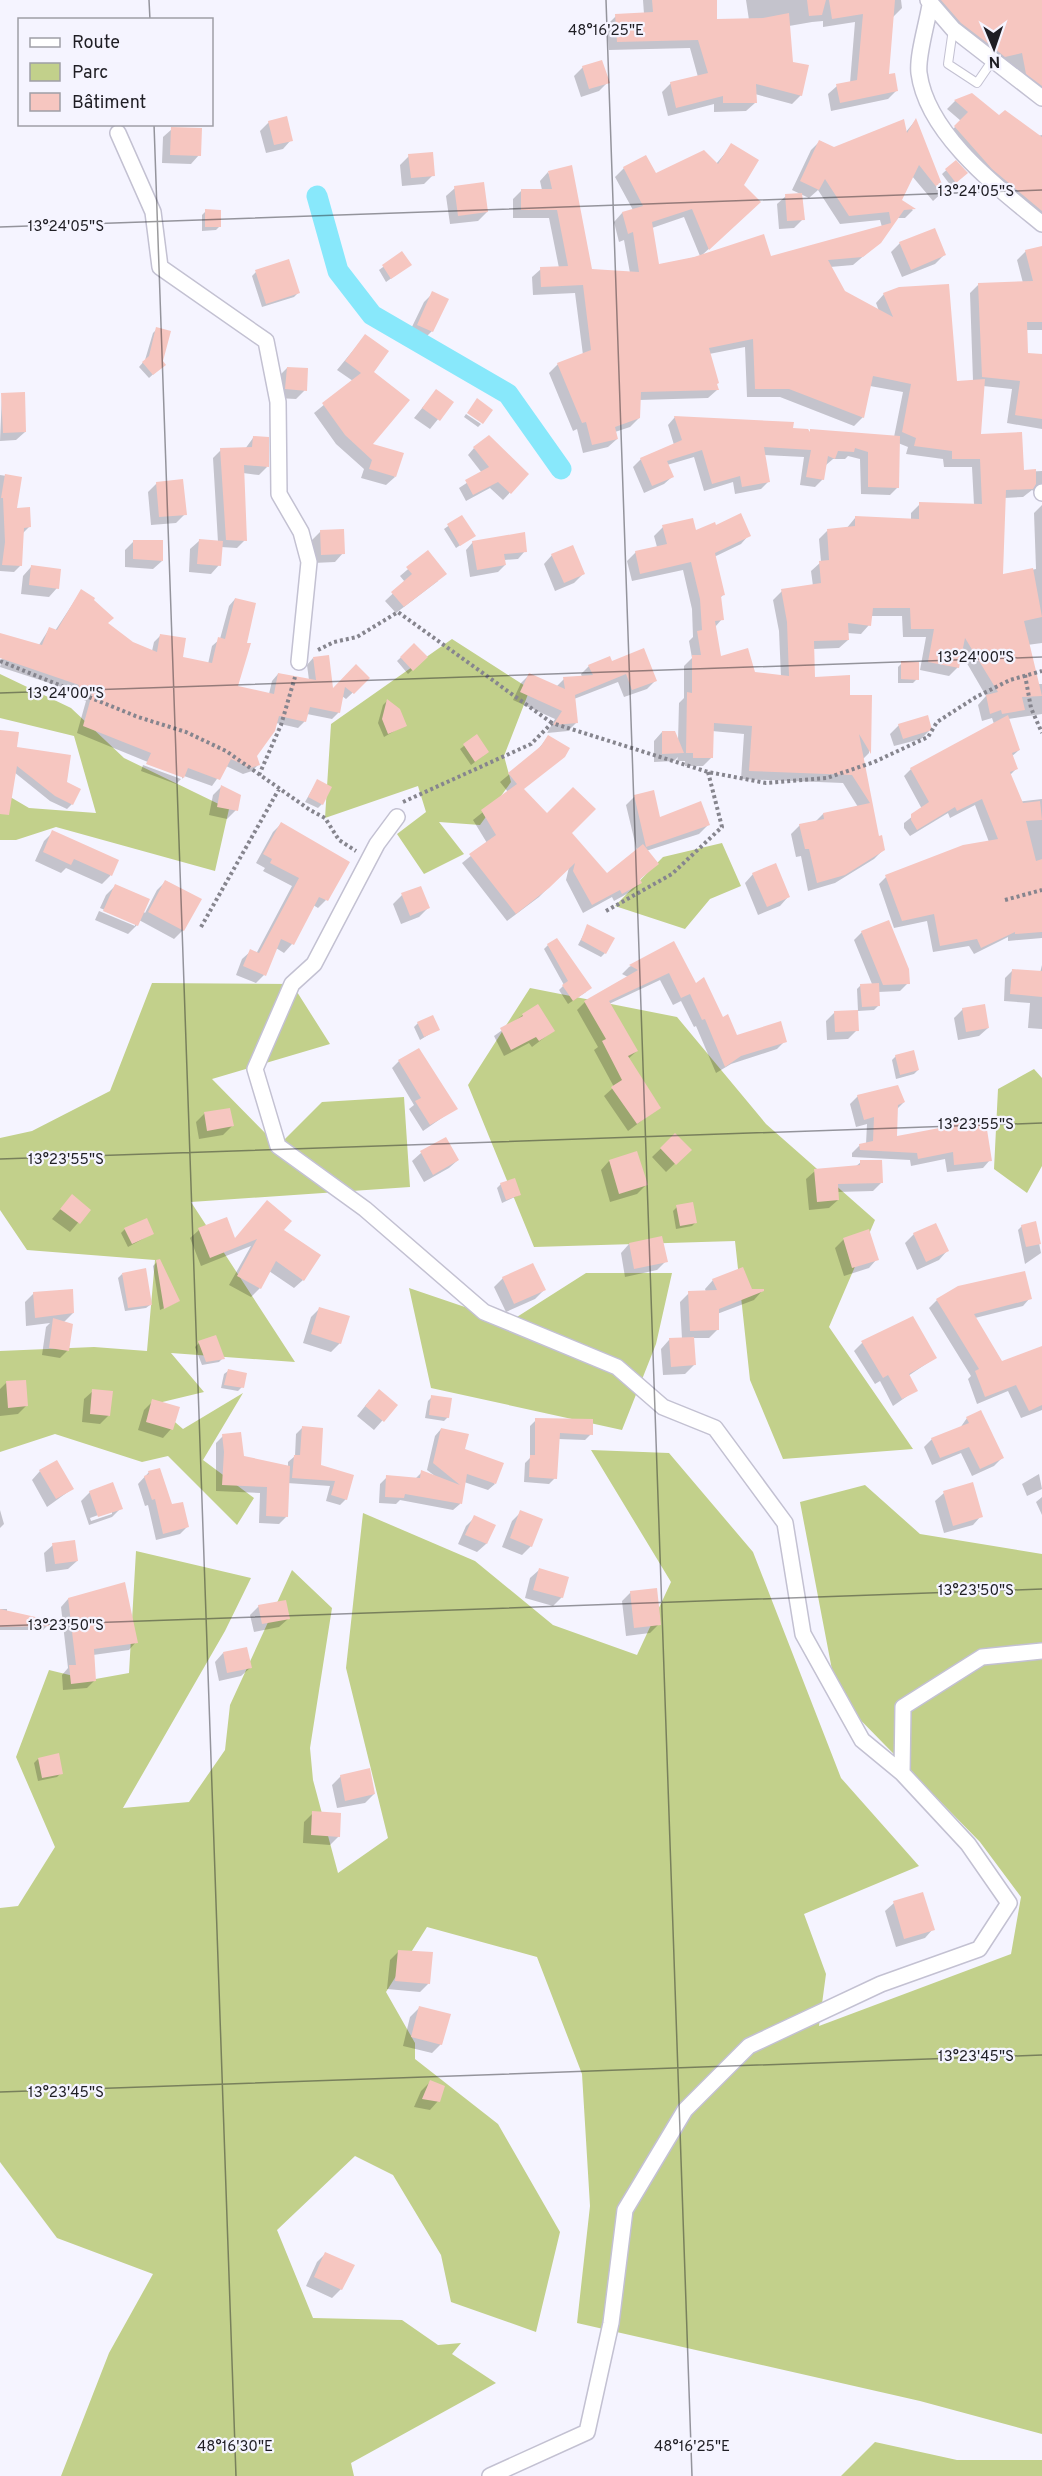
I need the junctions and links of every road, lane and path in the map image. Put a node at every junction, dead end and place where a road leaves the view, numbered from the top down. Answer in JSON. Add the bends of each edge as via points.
{"nodes":[{"id":1,"x":929,"y":3,"type":"edge"},
{"id":2,"x":953,"y":29,"type":"junction"},
{"id":3,"x":992,"y":61,"type":"junction"},
{"id":4,"x":1042,"y":98,"type":"edge"},
{"id":5,"x":118,"y":133,"type":"dead end"},
{"id":6,"x":1042,"y":224,"type":"edge"},
{"id":7,"x":0,"y":661,"type":"edge"},
{"id":8,"x":299,"y":662,"type":"junction"},
{"id":9,"x":1042,"y":671,"type":"edge"},
{"id":10,"x":1025,"y":675,"type":"junction"},
{"id":11,"x":552,"y":723,"type":"junction"},
{"id":12,"x":1042,"y":734,"type":"edge"},
{"id":13,"x":708,"y":772,"type":"junction"},
{"id":14,"x":259,"y":775,"type":"junction"},
{"id":15,"x":279,"y":789,"type":"junction"},
{"id":16,"x":397,"y":817,"type":"joint"},
{"id":17,"x":370,"y":859,"type":"junction"},
{"id":18,"x":1042,"y":890,"type":"edge"},
{"id":19,"x":1005,"y":900,"type":"dead end"},
{"id":20,"x":606,"y":911,"type":"dead end"},
{"id":21,"x":201,"y":927,"type":"dead end"},
{"id":22,"x":1042,"y":1651,"type":"edge"},
{"id":23,"x":902,"y":1773,"type":"junction"},
{"id":24,"x":490,"y":2476,"type":"edge"}],
"edges":[{"from":1,"to":2,"type":"street"},
{"from":1,"to":6,"type":"street","via":[[918,72],[928,108],[996,189]]},
{"from":2,"to":3,"type":"street"},
{"from":2,"to":3,"type":"lane","via":[[948,64],[977,83]]},
{"from":3,"to":4,"type":"street"},
{"from":5,"to":8,"type":"street","via":[[153,212],[160,267],[266,341],[278,402],[279,494],[302,532],[309,562]]},
{"from":7,"to":14,"type":"path","via":[[138,717],[186,732],[226,751]]},
{"from":8,"to":11,"type":"path","via":[[334,642],[373,629],[398,612]]},
{"from":8,"to":14,"type":"path","via":[[281,725]]},
{"from":9,"to":10,"type":"path"},
{"from":10,"to":12,"type":"path","via":[[1031,708]]},
{"from":10,"to":13,"type":"path","via":[[940,719],[928,737],[827,778],[766,783]]},
{"from":11,"to":13,"type":"path"},
{"from":11,"to":16,"type":"path","via":[[531,744],[404,802]]},
{"from":13,"to":20,"type":"path","via":[[722,827],[672,874]]},
{"from":14,"to":15,"type":"path"},
{"from":15,"to":17,"type":"path","via":[[325,818],[339,840]]},
{"from":15,"to":21,"type":"path"},
{"from":16,"to":17,"type":"street"},
{"from":17,"to":23,"type":"street","via":[[314,964],[292,984],[255,1069],[278,1146],[365,1209],[483,1312],[617,1367],[663,1407],[715,1428],[785,1523],[803,1634],[862,1740]]},
{"from":18,"to":19,"type":"path"},
{"from":22,"to":23,"type":"street","via":[[982,1658],[903,1707]]},
{"from":23,"to":24,"type":"street","via":[[968,1844],[1009,1903],[979,1949],[881,1984],[749,2046],[685,2110],[625,2210],[611,2323],[587,2432]]}]}
